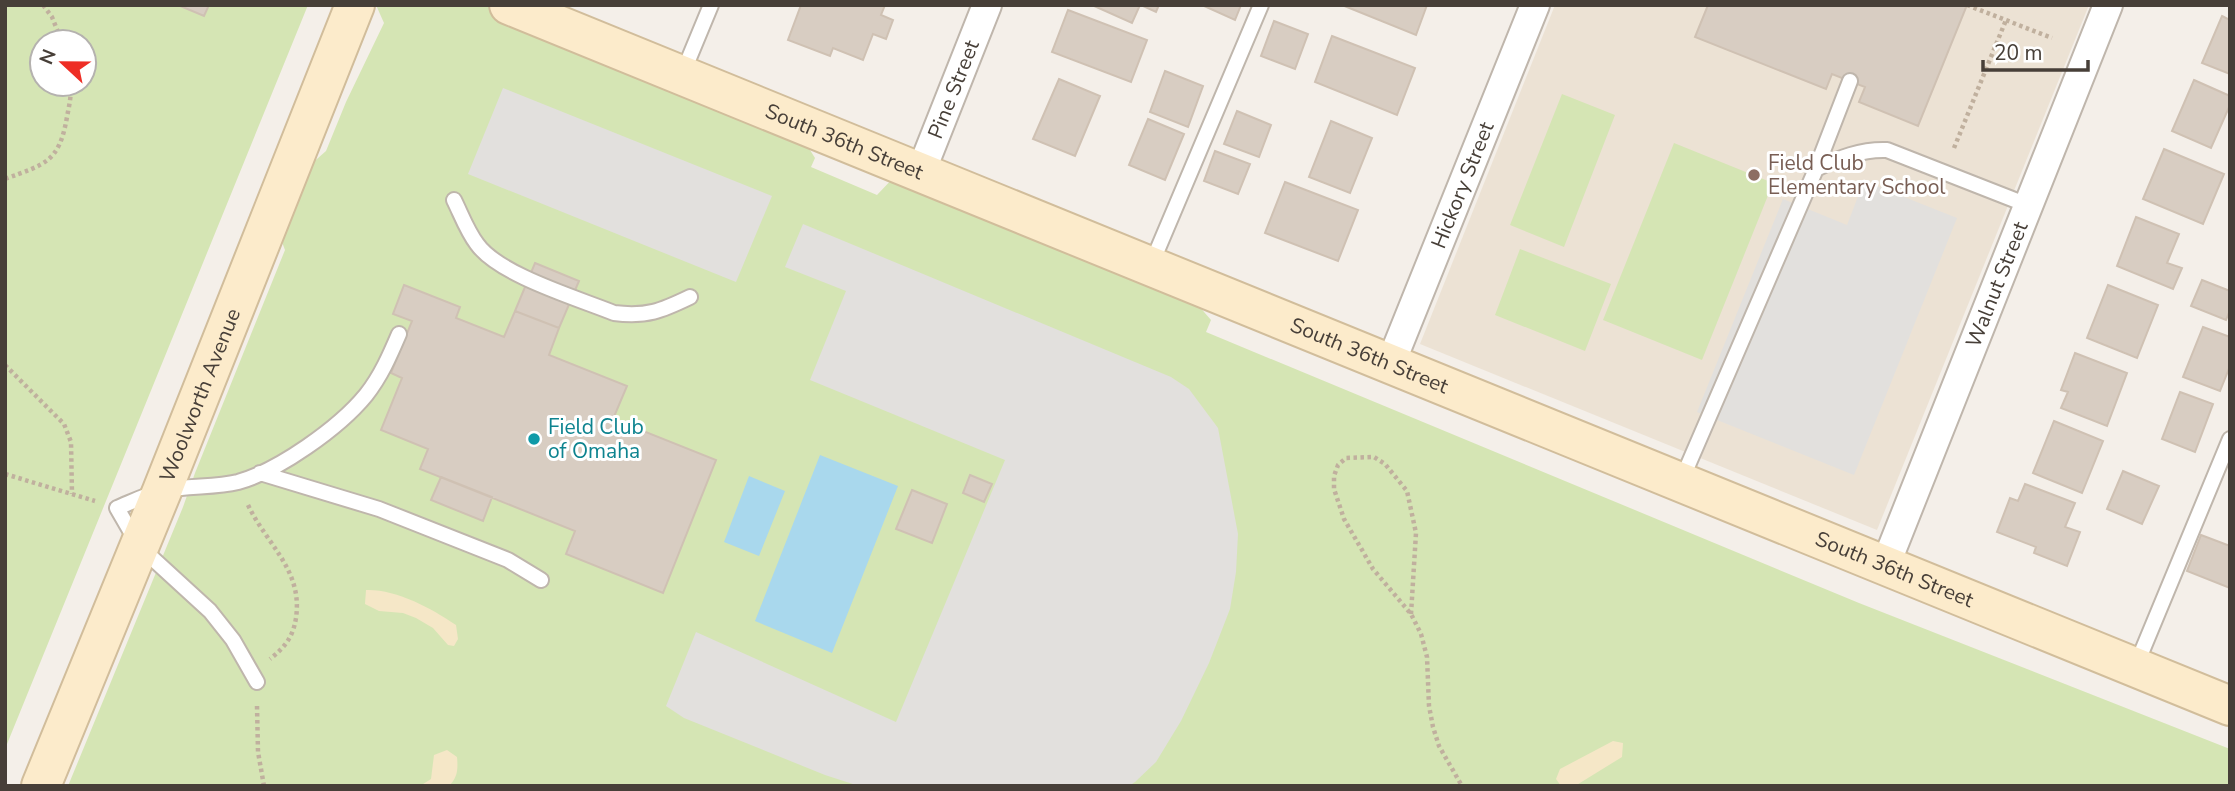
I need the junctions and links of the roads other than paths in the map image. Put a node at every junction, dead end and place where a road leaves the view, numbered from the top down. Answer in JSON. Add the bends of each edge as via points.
{"nodes":[{"id":1,"x":355,"y":5,"type":"edge"},
{"id":2,"x":509,"y":5,"type":"edge"},
{"id":3,"x":710,"y":5,"type":"edge"},
{"id":4,"x":987,"y":5,"type":"edge"},
{"id":5,"x":1261,"y":5,"type":"edge"},
{"id":6,"x":1535,"y":5,"type":"edge"},
{"id":7,"x":2108,"y":5,"type":"edge"},
{"id":8,"x":682,"y":76,"type":"junction"},
{"id":9,"x":1850,"y":81,"type":"dead end"},
{"id":10,"x":1816,"y":169,"type":"junction"},
{"id":11,"x":920,"y":174,"type":"junction"},
{"id":12,"x":454,"y":200,"type":"dead end"},
{"id":13,"x":2029,"y":206,"type":"junction"},
{"id":14,"x":1149,"y":268,"type":"junction"},
{"id":15,"x":690,"y":296,"type":"dead end"},
{"id":16,"x":399,"y":334,"type":"dead end"},
{"id":17,"x":1390,"y":365,"type":"junction"},
{"id":18,"x":2230,"y":439,"type":"edge"},
{"id":19,"x":260,"y":473,"type":"junction"},
{"id":20,"x":1680,"y":482,"type":"junction"},
{"id":21,"x":162,"y":491,"type":"junction"},
{"id":22,"x":139,"y":546,"type":"junction"},
{"id":23,"x":1885,"y":566,"type":"junction"},
{"id":24,"x":541,"y":580,"type":"dead end"},
{"id":25,"x":2135,"y":668,"type":"junction"},
{"id":26,"x":257,"y":682,"type":"road end"},
{"id":27,"x":2230,"y":706,"type":"edge"},
{"id":28,"x":41,"y":786,"type":"edge"}],
"edges":[{"from":1,"to":21,"type":"street","name":"Woolworth Avenue"},
{"from":2,"to":8,"type":"street","name":"South 36th Street"},
{"from":3,"to":8,"type":"lane"},
{"from":4,"to":11,"type":"street","name":"Pine Street"},
{"from":5,"to":14,"type":"lane"},
{"from":6,"to":17,"type":"street","name":"Hickory Street"},
{"from":7,"to":13,"type":"street","name":"Walnut Street"},
{"from":8,"to":11,"type":"street","name":"South 36th Street"},
{"from":9,"to":10,"type":"lane"},
{"from":10,"to":13,"type":"lane","via":[[1841,157],[1887,150]]},
{"from":10,"to":20,"type":"lane"},
{"from":11,"to":14,"type":"street","name":"South 36th Street"},
{"from":12,"to":15,"type":"lane","via":[[477,244],[493,261],[515,273],[629,315],[660,311]]},
{"from":13,"to":23,"type":"street","name":"Walnut Street"},
{"from":14,"to":17,"type":"street","name":"South 36th Street"},
{"from":16,"to":19,"type":"lane","via":[[384,370],[366,396],[303,449]]},
{"from":17,"to":20,"type":"street","name":"South 36th Street"},
{"from":18,"to":25,"type":"lane"},
{"from":19,"to":21,"type":"lane","via":[[237,482]]},
{"from":19,"to":24,"type":"lane","via":[[379,509],[508,560]]},
{"from":20,"to":23,"type":"street","name":"South 36th Street"},
{"from":21,"to":22,"type":"street","name":"Woolworth Avenue"},
{"from":21,"to":22,"type":"lane","via":[[117,508]]},
{"from":22,"to":26,"type":"lane","via":[[211,611]]},
{"from":22,"to":28,"type":"street","name":"Woolworth Avenue"},
{"from":23,"to":25,"type":"street","name":"South 36th Street"},
{"from":25,"to":27,"type":"street","name":"South 36th Street"}]}
